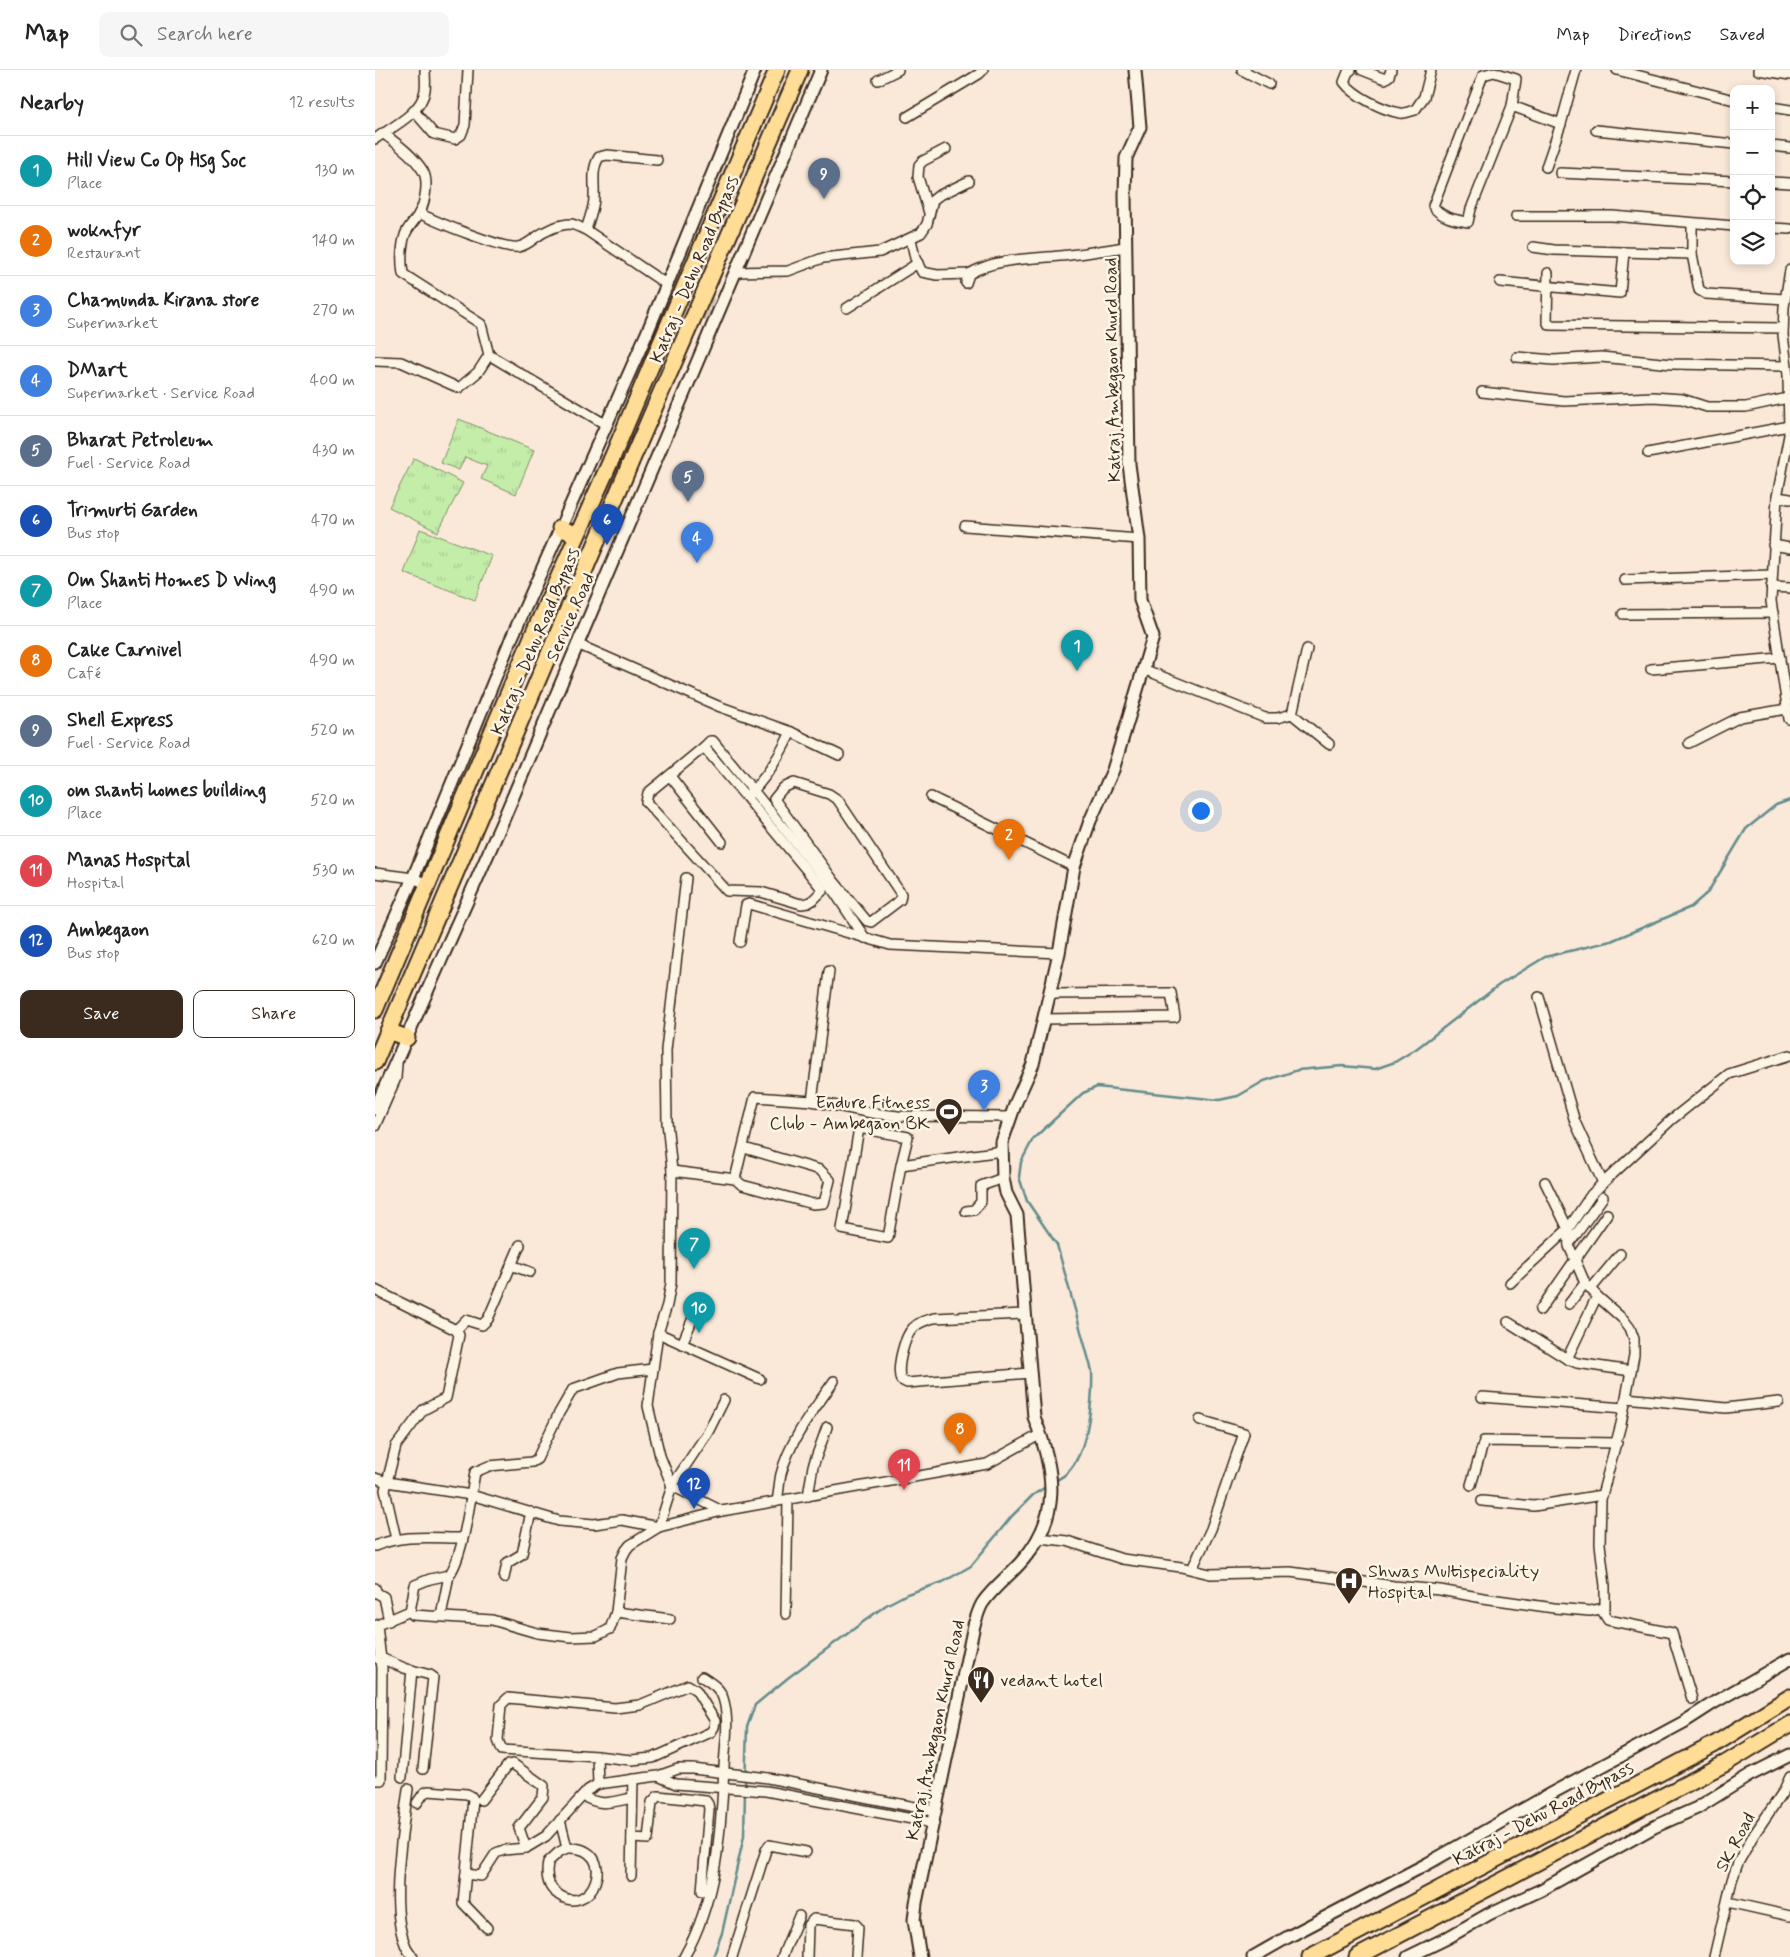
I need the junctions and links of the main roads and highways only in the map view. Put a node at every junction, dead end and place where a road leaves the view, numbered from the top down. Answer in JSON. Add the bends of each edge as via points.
{"nodes":[{"id":1,"x":777,"y":70,"type":"edge"},
{"id":2,"x":800,"y":70,"type":"edge"},
{"id":3,"x":560,"y":528,"type":"road end"},
{"id":4,"x":577,"y":535,"type":"junction"},
{"id":5,"x":375,"y":1010,"type":"edge"},
{"id":6,"x":388,"y":1031,"type":"junction"},
{"id":7,"x":407,"y":1038,"type":"road end"},
{"id":8,"x":375,"y":1062,"type":"edge"},
{"id":9,"x":1790,"y":1697,"type":"edge"},
{"id":10,"x":1790,"y":1724,"type":"edge"},
{"id":11,"x":1310,"y":1957,"type":"edge"},
{"id":12,"x":1357,"y":1957,"type":"edge"}],
"edges":[{"from":1,"to":4,"type":"highway","name":"Katraj - Dehu Road Bypass","bridge":true},
{"from":2,"to":6,"type":"highway","name":"Katraj - Dehu Road Bypass","bridge":true},
{"from":3,"to":4,"type":"highway"},
{"from":4,"to":5,"type":"highway","name":"Katraj - Dehu Road Bypass"},
{"from":6,"to":7,"type":"highway"},
{"from":6,"to":8,"type":"highway","name":"Katraj - Dehu Road Bypass"},
{"from":9,"to":11,"type":"highway","name":"Katraj - Dehu Road Bypass","via":[[1715,1744]]},
{"from":10,"to":12,"type":"highway","via":[[1726,1764]]}]}
